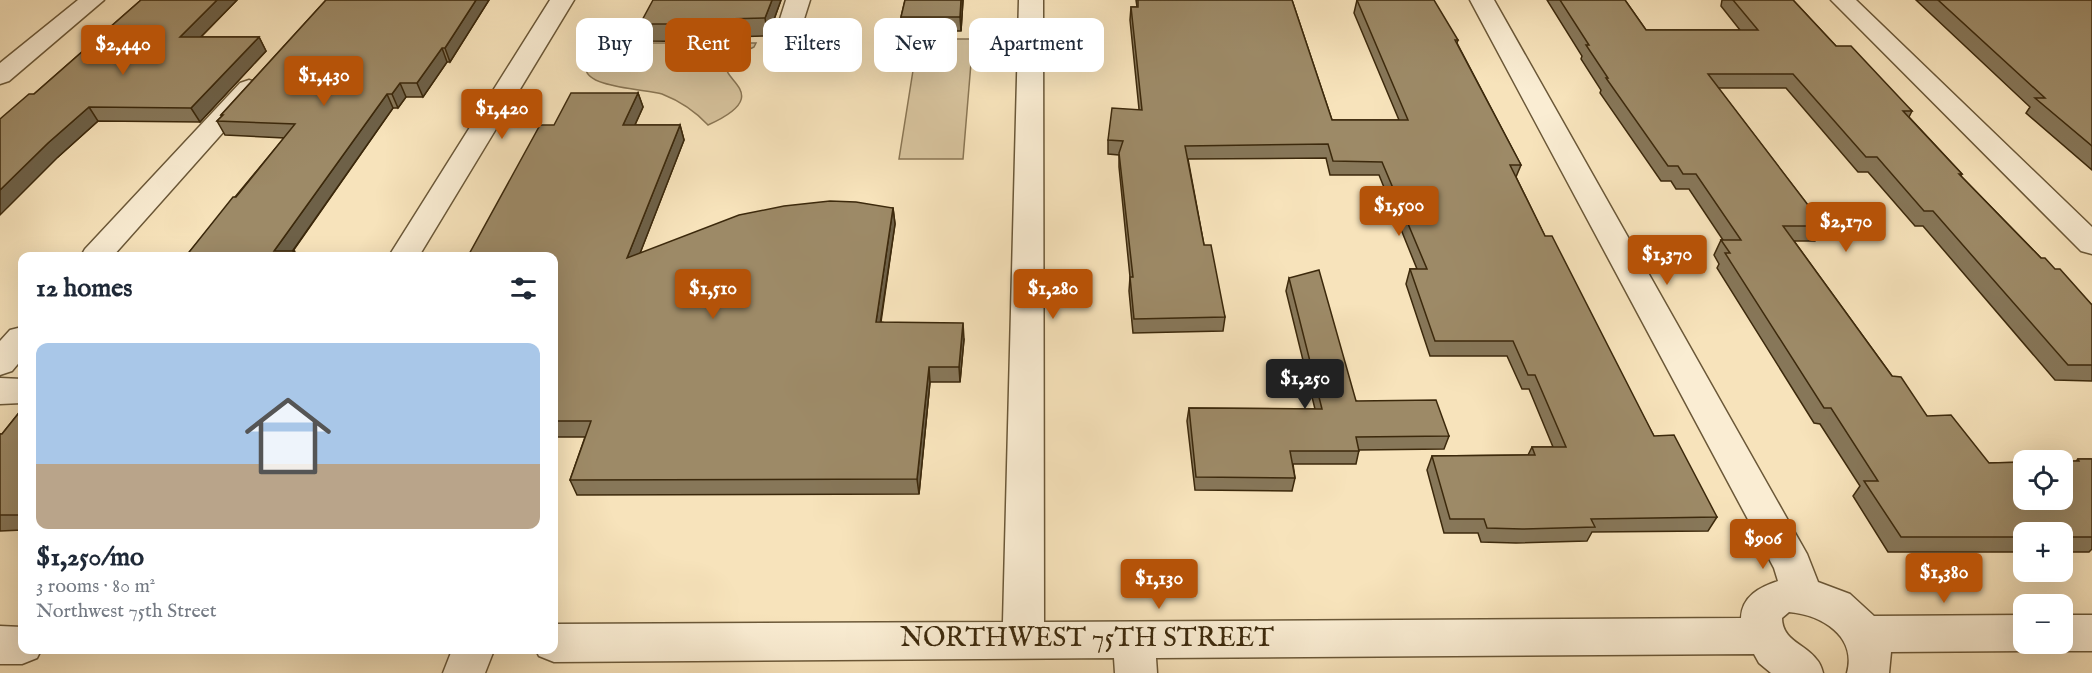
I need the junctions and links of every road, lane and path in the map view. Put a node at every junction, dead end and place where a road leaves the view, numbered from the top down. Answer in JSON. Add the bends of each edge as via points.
{"nodes":[{"id":1,"x":92,"y":0,"type":"edge"},
{"id":2,"x":562,"y":0,"type":"edge"},
{"id":3,"x":798,"y":0,"type":"edge"},
{"id":4,"x":1031,"y":0,"type":"edge"},
{"id":5,"x":1482,"y":0,"type":"edge"},
{"id":6,"x":1844,"y":0,"type":"edge"},
{"id":7,"x":792,"y":18,"type":"edge"},
{"id":8,"x":264,"y":71,"type":"edge"},
{"id":9,"x":0,"y":76,"type":"edge"},
{"id":10,"x":2092,"y":244,"type":"edge"},
{"id":11,"x":100,"y":252,"type":"edge"},
{"id":12,"x":406,"y":252,"type":"edge"},
{"id":13,"x":18,"y":343,"type":"edge"},
{"id":14,"x":0,"y":363,"type":"edge"},
{"id":15,"x":0,"y":391,"type":"edge"},
{"id":16,"x":18,"y":391,"type":"edge"},
{"id":17,"x":1803,"y":595,"type":"junction"},
{"id":18,"x":2073,"y":633,"type":"edge"},
{"id":19,"x":2092,"y":633,"type":"edge"},
{"id":20,"x":2013,"y":634,"type":"edge"},
{"id":21,"x":1764,"y":636,"type":"junction"},
{"id":22,"x":1023,"y":639,"type":"junction"},
{"id":23,"x":558,"y":643,"type":"edge"},
{"id":24,"x":0,"y":645,"type":"edge"},
{"id":25,"x":18,"y":645,"type":"edge"},
{"id":26,"x":1866,"y":653,"type":"edge"},
{"id":27,"x":471,"y":654,"type":"edge"},
{"id":28,"x":1135,"y":656,"type":"edge"},
{"id":29,"x":464,"y":673,"type":"edge"},
{"id":30,"x":1802,"y":673,"type":"edge"}],
"edges":[{"from":1,"to":9,"type":"street"},
{"from":2,"to":12,"type":"street"},
{"from":3,"to":7,"type":"street"},
{"from":4,"to":22,"type":"street"},
{"from":5,"to":17,"type":"street","via":[[1792,566]]},
{"from":6,"to":10,"type":"street"},
{"from":8,"to":11,"type":"street"},
{"from":13,"to":14,"type":"street"},
{"from":15,"to":16,"type":"street"},
{"from":17,"to":21,"type":"street","via":[[1774,597],[1764,605],[1760,617]]},
{"from":17,"to":26,"type":"street","via":[[1838,608]]},
{"from":18,"to":19,"type":"street"},
{"from":20,"to":26,"type":"street"},
{"from":21,"to":28,"type":"street","name":"NORTHWEST 75TH STREET"},
{"from":21,"to":30,"type":"street","via":[[1784,661]]},
{"from":22,"to":23,"type":"street","name":"NORTHWEST 75TH STREET"},
{"from":22,"to":28,"type":"street","name":"NORTHWEST 75TH STREET"},
{"from":24,"to":25,"type":"street"},
{"from":27,"to":29,"type":"street"}]}
